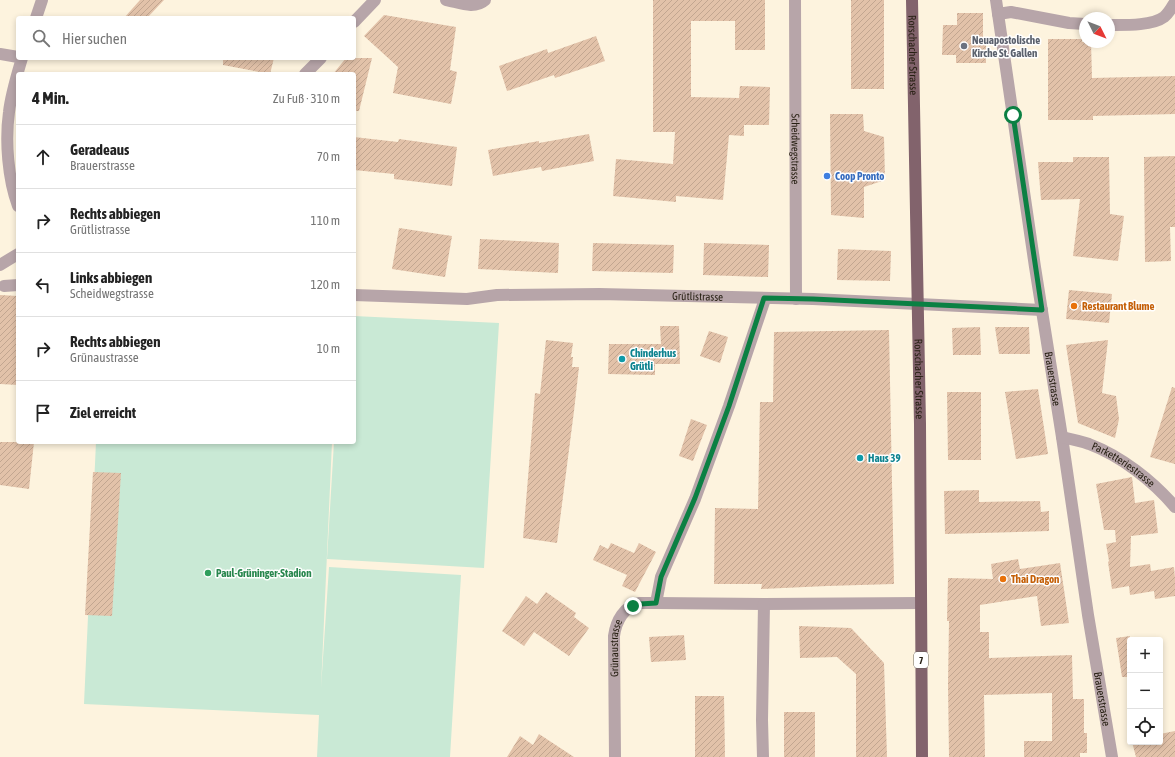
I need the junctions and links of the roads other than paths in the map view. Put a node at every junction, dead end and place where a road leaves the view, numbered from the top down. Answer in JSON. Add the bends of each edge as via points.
{"nodes":[{"id":1,"x":42,"y":0,"type":"edge"},
{"id":2,"x":375,"y":0,"type":"edge"},
{"id":3,"x":446,"y":0,"type":"edge"},
{"id":4,"x":485,"y":0,"type":"edge"},
{"id":5,"x":795,"y":0,"type":"edge"},
{"id":6,"x":912,"y":0,"type":"edge"},
{"id":7,"x":996,"y":0,"type":"edge"},
{"id":8,"x":1175,"y":2,"type":"edge"},
{"id":9,"x":998,"y":14,"type":"junction"},
{"id":10,"x":37,"y":16,"type":"edge"},
{"id":11,"x":356,"y":20,"type":"edge"},
{"id":12,"x":1079,"y":24,"type":"edge"},
{"id":13,"x":1115,"y":25,"type":"edge"},
{"id":14,"x":0,"y":54,"type":"edge"},
{"id":15,"x":16,"y":57,"type":"edge"},
{"id":16,"x":21,"y":60,"type":"edge"},
{"id":17,"x":319,"y":60,"type":"edge"},
{"id":18,"x":18,"y":72,"type":"edge"},
{"id":19,"x":307,"y":72,"type":"edge"},
{"id":20,"x":16,"y":80,"type":"edge"},
{"id":21,"x":16,"y":201,"type":"edge"},
{"id":22,"x":16,"y":255,"type":"edge"},
{"id":23,"x":0,"y":265,"type":"edge"},
{"id":24,"x":16,"y":285,"type":"edge"},
{"id":25,"x":4,"y":286,"type":"dead end"},
{"id":26,"x":356,"y":295,"type":"edge"},
{"id":27,"x":764,"y":298,"type":"junction"},
{"id":28,"x":796,"y":299,"type":"junction"},
{"id":29,"x":917,"y":303,"type":"junction"},
{"id":30,"x":1042,"y":310,"type":"junction"},
{"id":31,"x":1062,"y":437,"type":"junction"},
{"id":32,"x":1175,"y":507,"type":"edge"},
{"id":33,"x":656,"y":603,"type":"junction"},
{"id":34,"x":921,"y":603,"type":"junction"},
{"id":35,"x":764,"y":604,"type":"junction"},
{"id":36,"x":615,"y":757,"type":"edge"},
{"id":37,"x":763,"y":757,"type":"edge"},
{"id":38,"x":922,"y":757,"type":"edge"},
{"id":39,"x":1112,"y":757,"type":"edge"}],
"edges":[{"from":1,"to":10,"type":"street"},
{"from":2,"to":11,"type":"street"},
{"from":3,"to":4,"type":"street","via":[[473,5]]},
{"from":5,"to":28,"type":"street","name":"Scheidwegstrasse"},
{"from":6,"to":29,"type":"main road","name":"Rorschacher Strasse","number":"7"},
{"from":7,"to":9,"type":"street","name":"Brauerstrasse"},
{"from":8,"to":13,"type":"street","via":[[1164,18],[1138,25]]},
{"from":9,"to":12,"type":"street","via":[[1011,12]]},
{"from":9,"to":30,"type":"street","name":"Brauerstrasse"},
{"from":14,"to":15,"type":"street"},
{"from":16,"to":18,"type":"street"},
{"from":17,"to":19,"type":"street"},
{"from":20,"to":21,"type":"street","via":[[9,112],[8,141]]},
{"from":22,"to":23,"type":"street"},
{"from":24,"to":25,"type":"street"},
{"from":26,"to":27,"type":"street","name":"Grütlistrasse","via":[[467,299],[497,295],[599,294]]},
{"from":27,"to":28,"type":"street","name":"Grütlistrasse"},
{"from":27,"to":33,"type":"street","via":[[729,406],[695,498],[661,577]]},
{"from":28,"to":29,"type":"street","name":"Grütlistrasse"},
{"from":29,"to":30,"type":"street","name":"Grütlistrasse"},
{"from":29,"to":34,"type":"main road","name":"Rorschacher Strasse","number":"7"},
{"from":30,"to":31,"type":"street","name":"Brauerstrasse"},
{"from":31,"to":32,"type":"street","name":"Parketteriestrasse","via":[[1090,445],[1130,466],[1165,495]]},
{"from":31,"to":39,"type":"street","name":"Brauerstrasse"},
{"from":33,"to":35,"type":"street","name":"Grünaustrasse"},
{"from":33,"to":36,"type":"street","name":"Grünaustrasse","via":[[640,604],[627,609],[615,628]]},
{"from":34,"to":35,"type":"street","name":"Grünaustrasse"},
{"from":34,"to":38,"type":"main road","name":"Rorschacher Strasse","number":"7"},
{"from":35,"to":37,"type":"street"}]}
